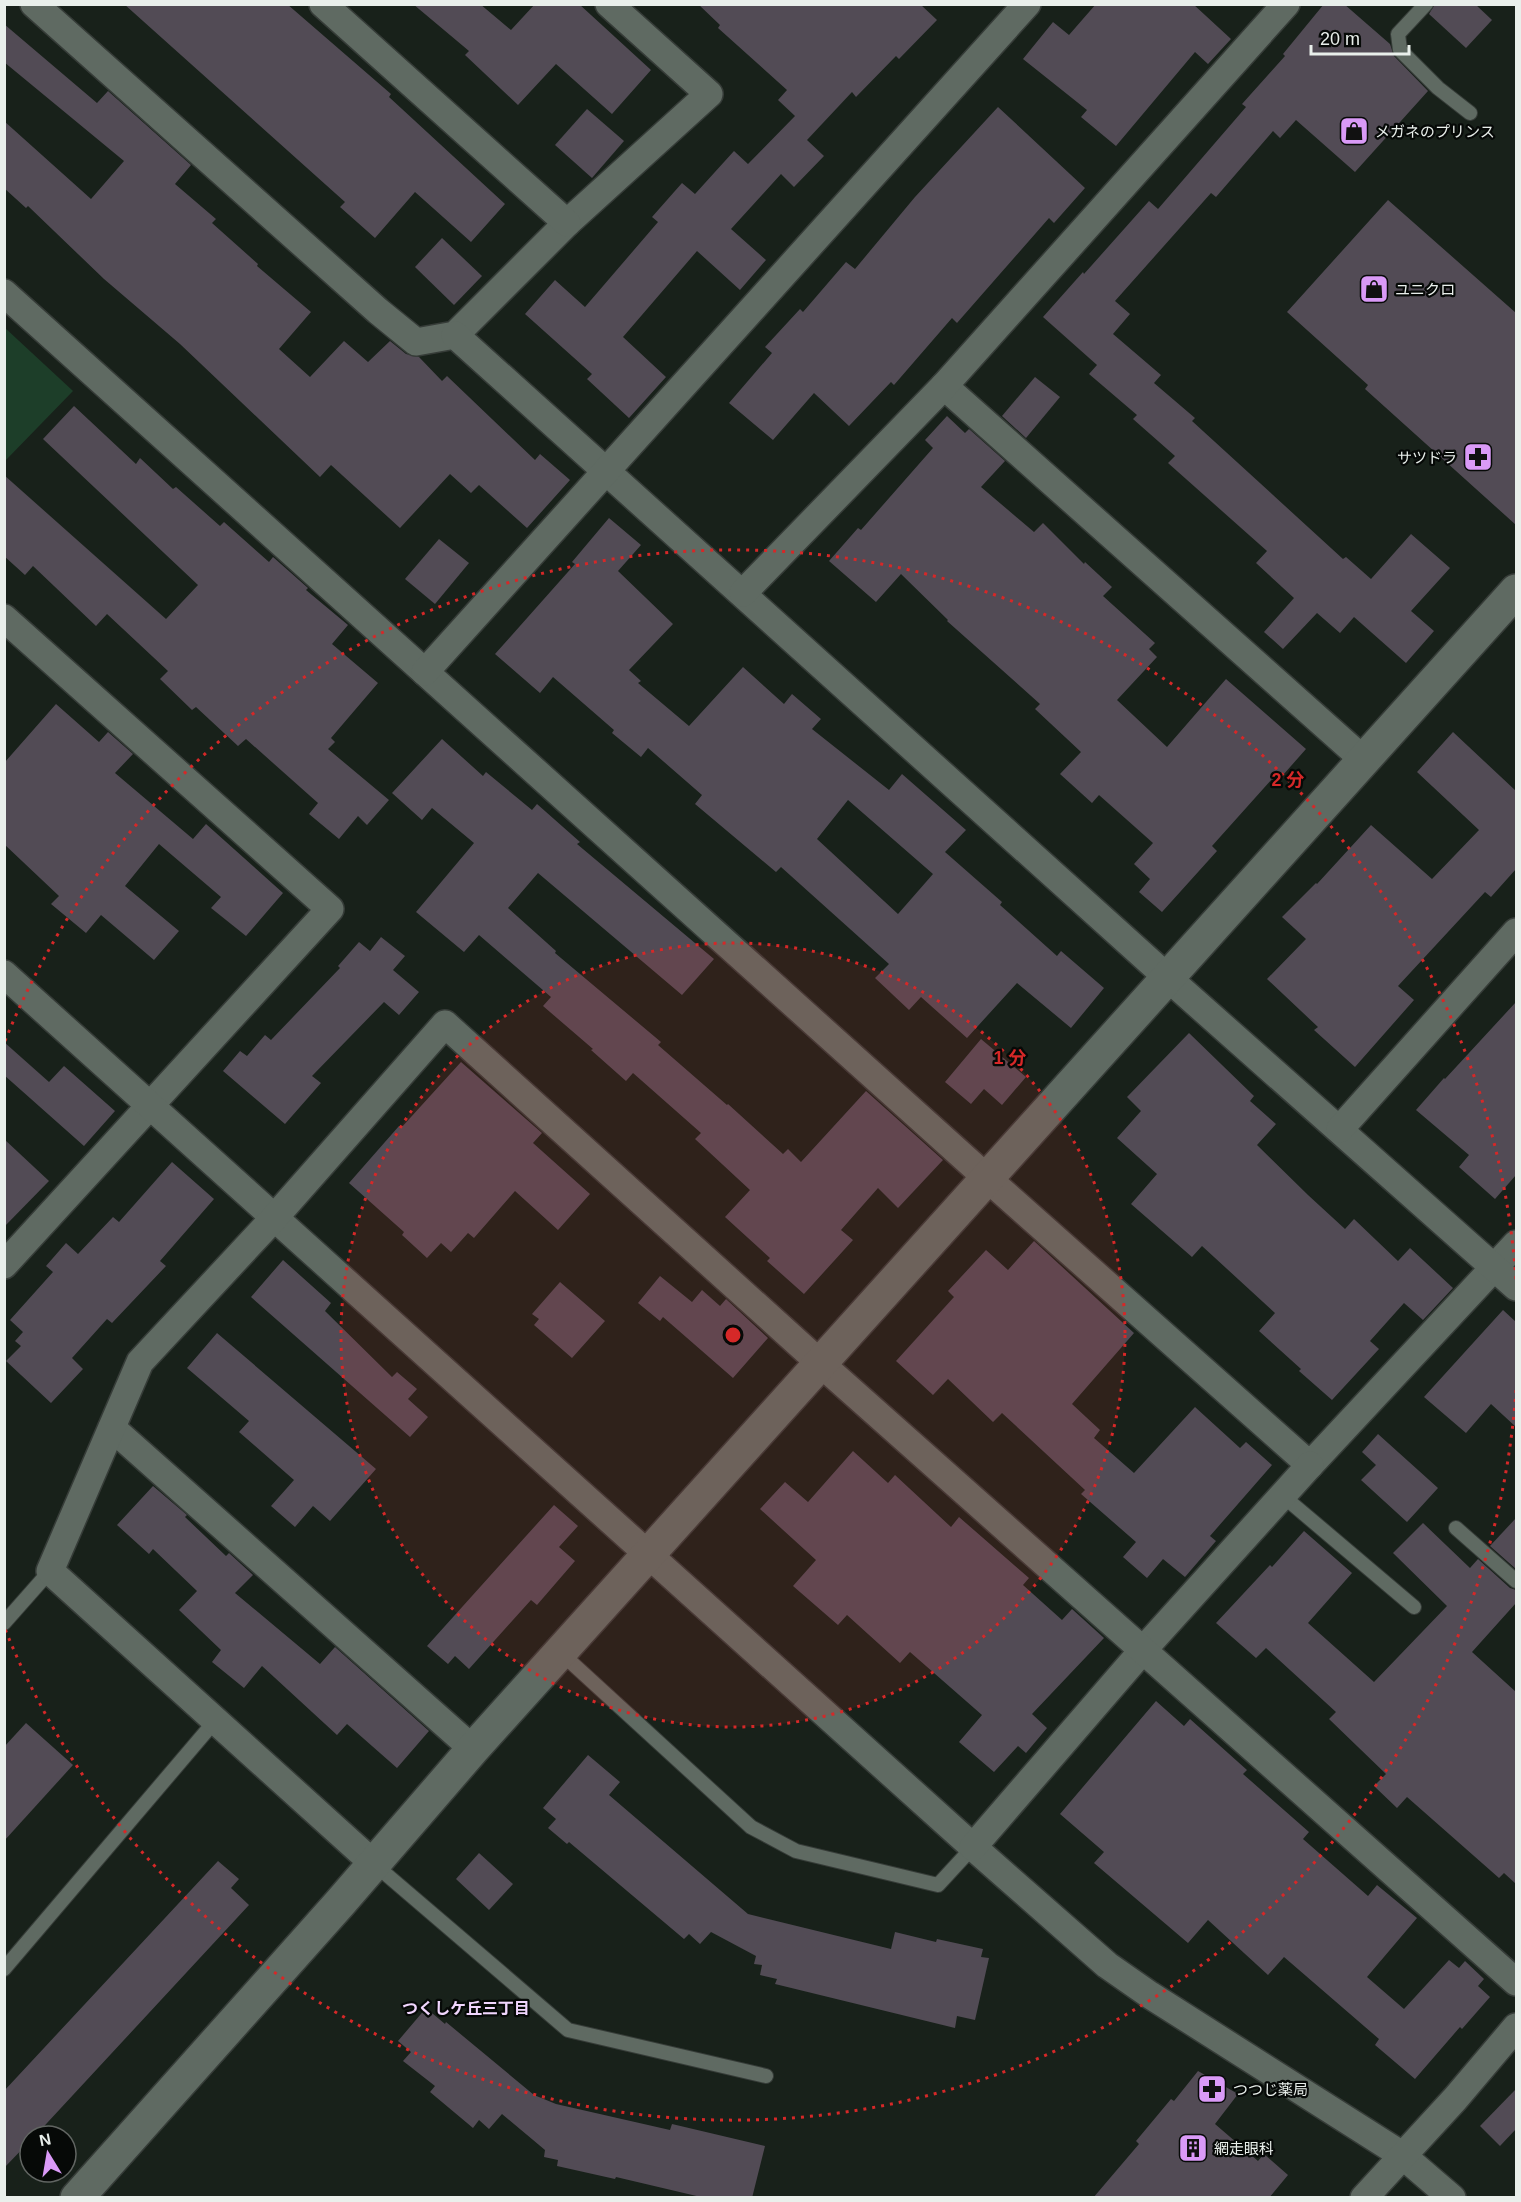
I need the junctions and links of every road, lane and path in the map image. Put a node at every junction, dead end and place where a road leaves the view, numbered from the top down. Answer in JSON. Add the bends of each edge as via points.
{"nodes":[{"id":1,"x":34,"y":4,"type":"edge"},
{"id":2,"x":323,"y":4,"type":"edge"},
{"id":3,"x":609,"y":4,"type":"edge"},
{"id":4,"x":1028,"y":4,"type":"edge"},
{"id":5,"x":1286,"y":4,"type":"edge"},
{"id":6,"x":1426,"y":4,"type":"edge"},
{"id":7,"x":1470,"y":113,"type":"dead end"},
{"id":8,"x":567,"y":223,"type":"junction"},
{"id":9,"x":4,"y":293,"type":"edge"},
{"id":10,"x":455,"y":335,"type":"junction"},
{"id":11,"x":944,"y":386,"type":"junction"},
{"id":12,"x":606,"y":472,"type":"junction"},
{"id":13,"x":1516,"y":591,"type":"edge"},
{"id":14,"x":743,"y":593,"type":"junction"},
{"id":15,"x":4,"y":618,"type":"edge"},
{"id":16,"x":425,"y":672,"type":"junction"},
{"id":17,"x":1365,"y":761,"type":"junction"},
{"id":18,"x":1516,"y":932,"type":"edge"},
{"id":19,"x":4,"y":974,"type":"edge"},
{"id":20,"x":1168,"y":978,"type":"junction"},
{"id":21,"x":151,"y":1106,"type":"junction"},
{"id":22,"x":1340,"y":1129,"type":"junction"},
{"id":23,"x":988,"y":1179,"type":"junction"},
{"id":24,"x":275,"y":1217,"type":"junction"},
{"id":25,"x":1516,"y":1245,"type":"edge"},
{"id":26,"x":4,"y":1265,"type":"edge"},
{"id":27,"x":1495,"y":1268,"type":"junction"},
{"id":28,"x":1516,"y":1287,"type":"edge"},
{"id":29,"x":820,"y":1363,"type":"junction"},
{"id":30,"x":112,"y":1428,"type":"junction"},
{"id":31,"x":1310,"y":1465,"type":"junction"},
{"id":32,"x":1283,"y":1496,"type":"junction"},
{"id":33,"x":1456,"y":1528,"type":"dead end"},
{"id":34,"x":649,"y":1553,"type":"junction"},
{"id":35,"x":50,"y":1571,"type":"junction"},
{"id":36,"x":1516,"y":1581,"type":"edge"},
{"id":37,"x":1414,"y":1607,"type":"dead end"},
{"id":38,"x":4,"y":1623,"type":"edge"},
{"id":39,"x":1143,"y":1650,"type":"junction"},
{"id":40,"x":561,"y":1653,"type":"junction"},
{"id":41,"x":215,"y":1721,"type":"junction"},
{"id":42,"x":473,"y":1749,"type":"junction"},
{"id":43,"x":973,"y":1847,"type":"junction"},
{"id":44,"x":373,"y":1863,"type":"junction"},
{"id":45,"x":4,"y":1969,"type":"edge"},
{"id":46,"x":1516,"y":1982,"type":"edge"},
{"id":47,"x":1516,"y":2027,"type":"edge"},
{"id":48,"x":766,"y":2076,"type":"dead end"},
{"id":49,"x":1402,"y":2155,"type":"junction"},
{"id":50,"x":77,"y":2198,"type":"edge"},
{"id":51,"x":1364,"y":2198,"type":"edge"},
{"id":52,"x":1452,"y":2198,"type":"edge"}],
"edges":[{"from":1,"to":10,"type":"street","via":[[416,342]]},
{"from":2,"to":8,"type":"street"},
{"from":3,"to":8,"type":"street","via":[[709,94]]},
{"from":4,"to":12,"type":"street"},
{"from":5,"to":11,"type":"street"},
{"from":6,"to":7,"type":"lane","via":[[1398,33],[1400,50]]},
{"from":8,"to":10,"type":"street"},
{"from":9,"to":16,"type":"street"},
{"from":10,"to":12,"type":"street"},
{"from":11,"to":14,"type":"street"},
{"from":11,"to":17,"type":"street"},
{"from":12,"to":14,"type":"street"},
{"from":12,"to":16,"type":"street"},
{"from":13,"to":17,"type":"street"},
{"from":14,"to":20,"type":"street"},
{"from":15,"to":21,"type":"street","via":[[330,909]]},
{"from":16,"to":23,"type":"street"},
{"from":17,"to":20,"type":"street"},
{"from":18,"to":22,"type":"street"},
{"from":19,"to":21,"type":"street"},
{"from":20,"to":22,"type":"street"},
{"from":20,"to":23,"type":"street"},
{"from":21,"to":24,"type":"street"},
{"from":21,"to":26,"type":"street"},
{"from":22,"to":27,"type":"street"},
{"from":23,"to":29,"type":"street"},
{"from":23,"to":31,"type":"street"},
{"from":24,"to":29,"type":"street","via":[[445,1024]]},
{"from":24,"to":30,"type":"street","via":[[140,1362]]},
{"from":24,"to":34,"type":"street"},
{"from":25,"to":27,"type":"street"},
{"from":27,"to":28,"type":"street"},
{"from":27,"to":31,"type":"street"},
{"from":29,"to":34,"type":"street"},
{"from":29,"to":39,"type":"street"},
{"from":30,"to":35,"type":"street"},
{"from":30,"to":42,"type":"street"},
{"from":31,"to":32,"type":"street"},
{"from":32,"to":37,"type":"lane"},
{"from":32,"to":39,"type":"street"},
{"from":33,"to":36,"type":"lane"},
{"from":34,"to":40,"type":"street"},
{"from":34,"to":43,"type":"street"},
{"from":35,"to":38,"type":"lane"},
{"from":35,"to":41,"type":"street"},
{"from":39,"to":43,"type":"street"},
{"from":39,"to":46,"type":"street"},
{"from":40,"to":42,"type":"street"},
{"from":40,"to":43,"type":"lane","via":[[751,1827],[796,1851],[938,1885]]},
{"from":41,"to":44,"type":"street"},
{"from":41,"to":45,"type":"lane"},
{"from":42,"to":44,"type":"street"},
{"from":43,"to":49,"type":"street","via":[[1107,1965]]},
{"from":44,"to":48,"type":"lane","via":[[568,2030]]},
{"from":44,"to":50,"type":"street"},
{"from":47,"to":49,"type":"street"},
{"from":49,"to":51,"type":"street"},
{"from":49,"to":52,"type":"street"}]}
